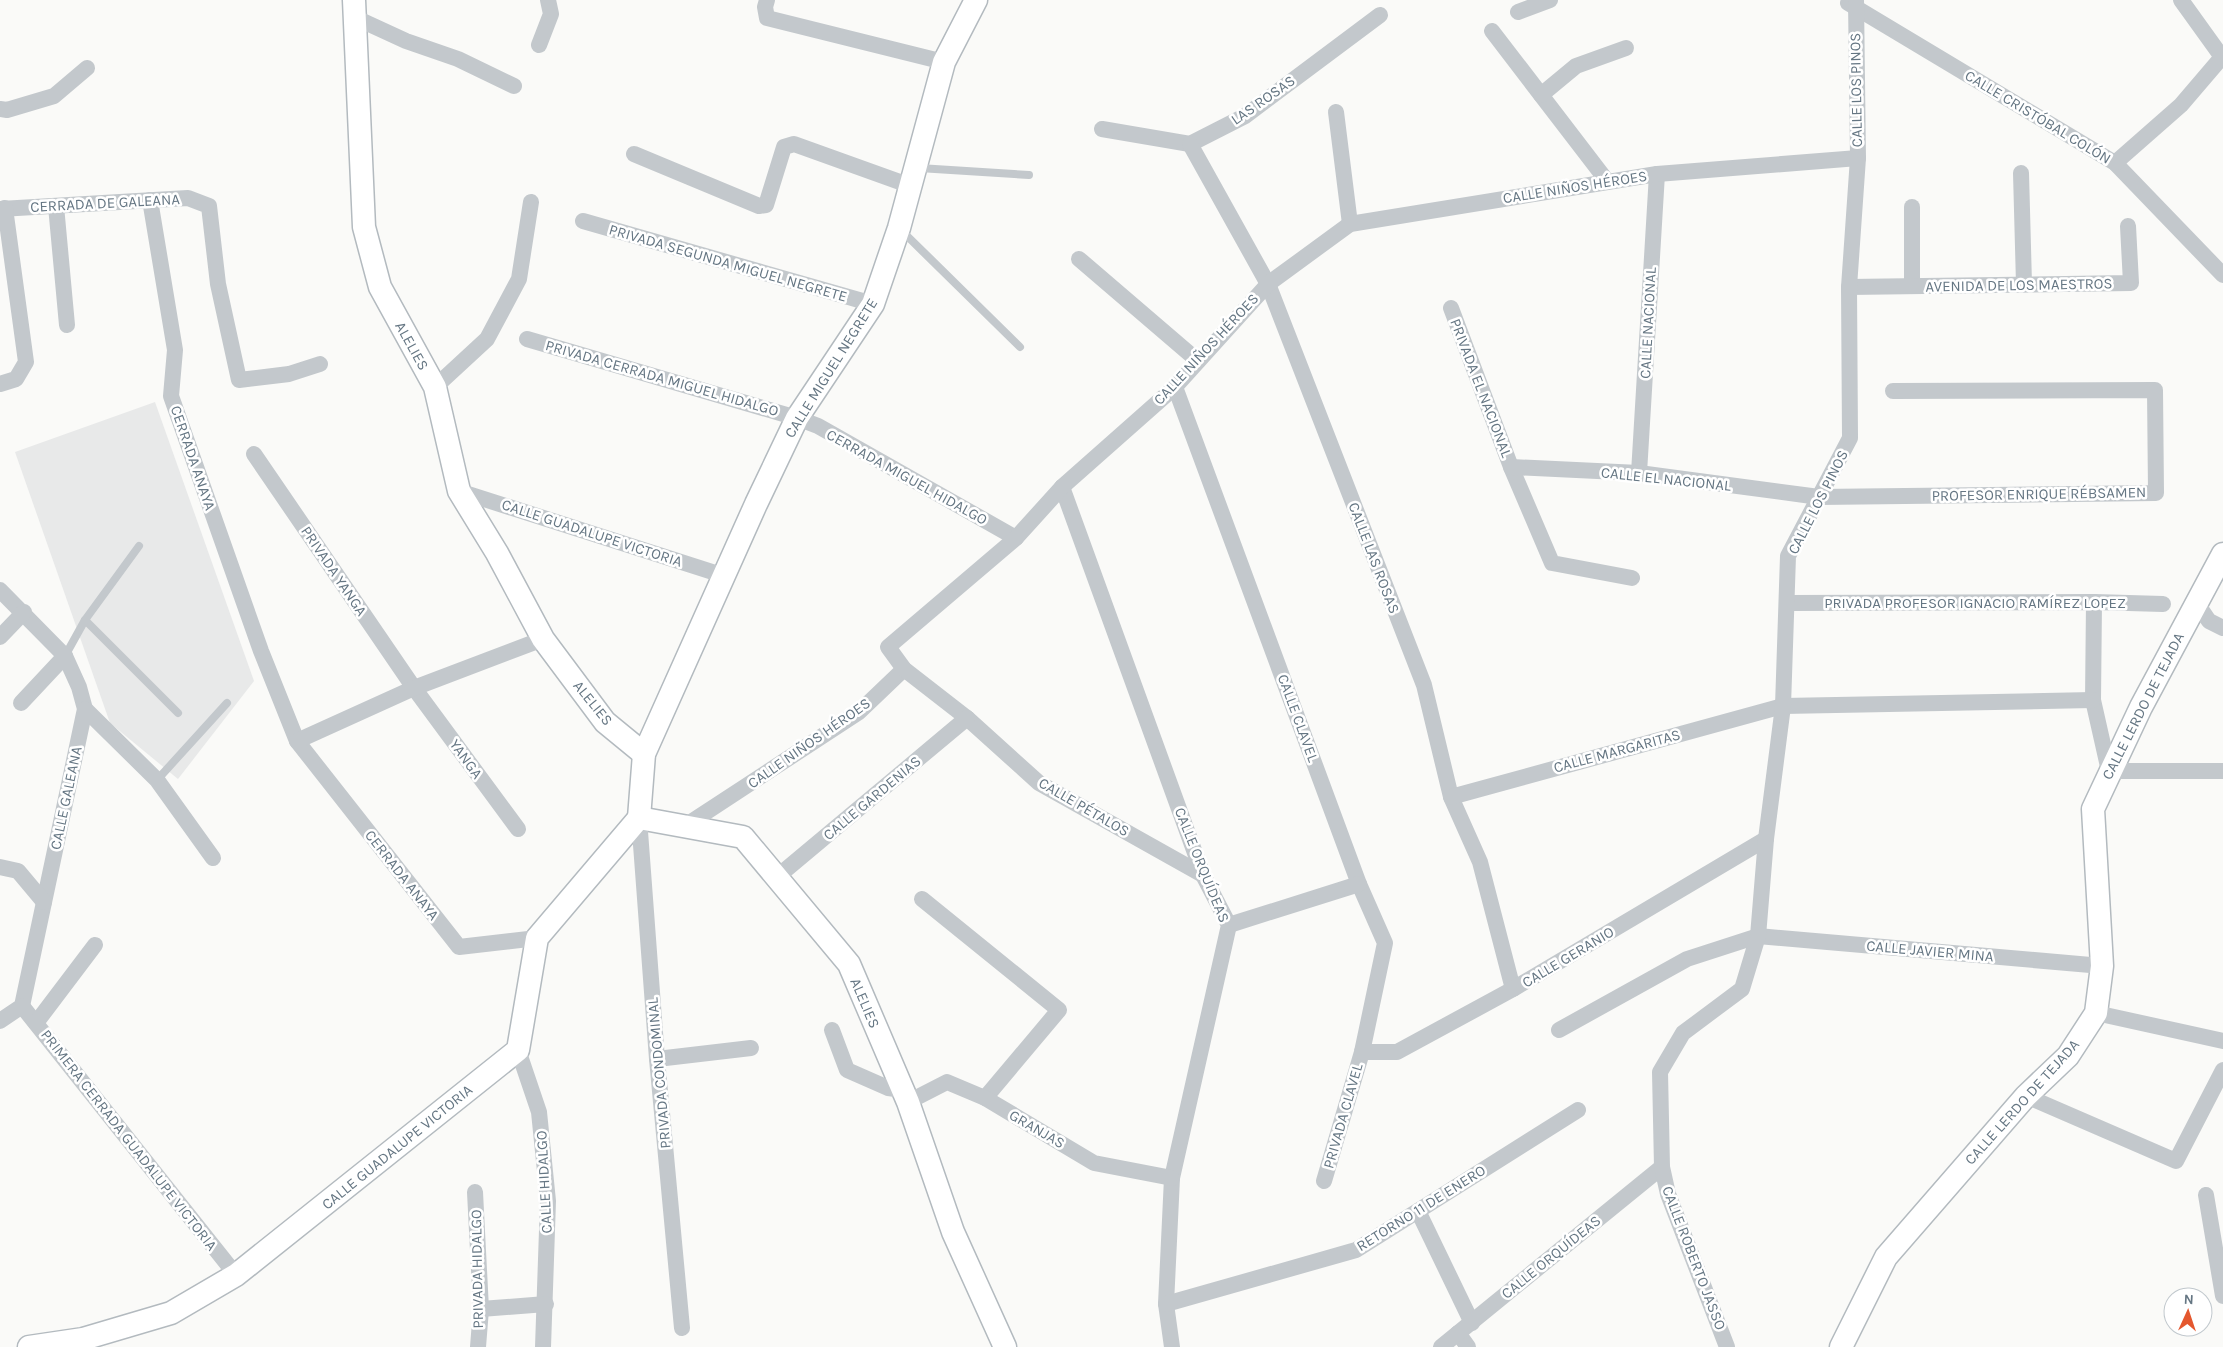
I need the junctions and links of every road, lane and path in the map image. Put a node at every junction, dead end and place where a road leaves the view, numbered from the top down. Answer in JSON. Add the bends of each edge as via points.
{"nodes":[{"id":1,"x":548,"y":0,"type":"edge"},
{"id":2,"x":767,"y":0,"type":"edge"},
{"id":3,"x":976,"y":0,"type":"edge"},
{"id":4,"x":1550,"y":0,"type":"edge"},
{"id":5,"x":2181,"y":0,"type":"edge"},
{"id":6,"x":1852,"y":2,"type":"edge"},
{"id":7,"x":355,"y":9,"type":"edge"},
{"id":8,"x":1518,"y":12,"type":"dead end"},
{"id":9,"x":1380,"y":14,"type":"dead end"},
{"id":10,"x":1492,"y":31,"type":"dead end"},
{"id":11,"x":539,"y":46,"type":"dead end"},
{"id":12,"x":1626,"y":48,"type":"dead end"},
{"id":13,"x":944,"y":62,"type":"junction"},
{"id":14,"x":87,"y":68,"type":"dead end"},
{"id":15,"x":514,"y":86,"type":"dead end"},
{"id":16,"x":1541,"y":95,"type":"junction"},
{"id":17,"x":0,"y":109,"type":"edge"},
{"id":18,"x":1336,"y":112,"type":"dead end"},
{"id":19,"x":1102,"y":129,"type":"dead end"},
{"id":20,"x":1190,"y":144,"type":"junction"},
{"id":21,"x":634,"y":154,"type":"dead end"},
{"id":22,"x":1858,"y":158,"type":"junction"},
{"id":23,"x":2115,"y":163,"type":"junction"},
{"id":24,"x":2021,"y":173,"type":"dead end"},
{"id":25,"x":1657,"y":174,"type":"junction"},
{"id":26,"x":1029,"y":175,"type":"dead end"},
{"id":27,"x":913,"y":177,"type":"junction"},
{"id":28,"x":1607,"y":181,"type":"junction"},
{"id":29,"x":150,"y":200,"type":"junction"},
{"id":30,"x":531,"y":202,"type":"dead end"},
{"id":31,"x":56,"y":206,"type":"junction"},
{"id":32,"x":1912,"y":207,"type":"dead end"},
{"id":33,"x":2,"y":208,"type":"edge"},
{"id":34,"x":583,"y":221,"type":"dead end"},
{"id":35,"x":1350,"y":224,"type":"junction"},
{"id":36,"x":2128,"y":226,"type":"dead end"},
{"id":37,"x":899,"y":228,"type":"junction"},
{"id":38,"x":1079,"y":259,"type":"dead end"},
{"id":39,"x":2223,"y":275,"type":"edge"},
{"id":40,"x":1268,"y":284,"type":"junction"},
{"id":41,"x":2024,"y":284,"type":"junction"},
{"id":42,"x":1912,"y":286,"type":"junction"},
{"id":43,"x":1849,"y":287,"type":"junction"},
{"id":44,"x":873,"y":304,"type":"junction"},
{"id":45,"x":1452,"y":308,"type":"dead end"},
{"id":46,"x":67,"y":326,"type":"dead end"},
{"id":47,"x":527,"y":339,"type":"dead end"},
{"id":48,"x":1020,"y":347,"type":"dead end"},
{"id":49,"x":1198,"y":361,"type":"junction"},
{"id":50,"x":320,"y":364,"type":"dead end"},
{"id":51,"x":0,"y":384,"type":"edge"},
{"id":52,"x":435,"y":387,"type":"junction"},
{"id":53,"x":1175,"y":387,"type":"junction"},
{"id":54,"x":1894,"y":391,"type":"dead end"},
{"id":55,"x":796,"y":418,"type":"junction"},
{"id":56,"x":254,"y":454,"type":"dead end"},
{"id":57,"x":1511,"y":467,"type":"junction"},
{"id":58,"x":1639,"y":473,"type":"junction"},
{"id":59,"x":1062,"y":487,"type":"junction"},
{"id":60,"x":459,"y":491,"type":"junction"},
{"id":61,"x":1819,"y":497,"type":"junction"},
{"id":62,"x":1016,"y":538,"type":"junction"},
{"id":63,"x":139,"y":546,"type":"dead end"},
{"id":64,"x":2223,"y":554,"type":"edge"},
{"id":65,"x":725,"y":576,"type":"junction"},
{"id":66,"x":1632,"y":578,"type":"dead end"},
{"id":67,"x":0,"y":590,"type":"edge"},
{"id":68,"x":2094,"y":602,"type":"junction"},
{"id":69,"x":2196,"y":602,"type":"junction"},
{"id":70,"x":1788,"y":603,"type":"junction"},
{"id":71,"x":2163,"y":604,"type":"dead end"},
{"id":72,"x":24,"y":612,"type":"junction"},
{"id":73,"x":86,"y":620,"type":"junction"},
{"id":74,"x":2223,"y":628,"type":"edge"},
{"id":75,"x":0,"y":637,"type":"edge"},
{"id":76,"x":543,"y":639,"type":"junction"},
{"id":77,"x":65,"y":656,"type":"junction"},
{"id":78,"x":904,"y":669,"type":"junction"},
{"id":79,"x":414,"y":688,"type":"junction"},
{"id":80,"x":2093,"y":700,"type":"junction"},
{"id":81,"x":21,"y":703,"type":"dead end"},
{"id":82,"x":227,"y":703,"type":"dead end"},
{"id":83,"x":1783,"y":706,"type":"junction"},
{"id":84,"x":85,"y":709,"type":"junction"},
{"id":85,"x":178,"y":713,"type":"dead end"},
{"id":86,"x":967,"y":718,"type":"junction"},
{"id":87,"x":297,"y":741,"type":"junction"},
{"id":88,"x":644,"y":754,"type":"junction"},
{"id":89,"x":2109,"y":771,"type":"junction"},
{"id":90,"x":2223,"y":771,"type":"edge"},
{"id":91,"x":157,"y":780,"type":"junction"},
{"id":92,"x":1451,"y":797,"type":"junction"},
{"id":93,"x":640,"y":818,"type":"junction"},
{"id":94,"x":685,"y":826,"type":"junction"},
{"id":95,"x":518,"y":829,"type":"dead end"},
{"id":96,"x":1766,"y":839,"type":"junction"},
{"id":97,"x":212,"y":858,"type":"dead end"},
{"id":98,"x":0,"y":867,"type":"edge"},
{"id":99,"x":1203,"y":875,"type":"junction"},
{"id":100,"x":776,"y":877,"type":"junction"},
{"id":101,"x":1360,"y":884,"type":"junction"},
{"id":102,"x":922,"y":899,"type":"dead end"},
{"id":103,"x":44,"y":902,"type":"junction"},
{"id":104,"x":1229,"y":925,"type":"junction"},
{"id":105,"x":1758,"y":936,"type":"junction"},
{"id":106,"x":538,"y":938,"type":"junction"},
{"id":107,"x":95,"y":945,"type":"dead end"},
{"id":108,"x":2102,"y":966,"type":"junction"},
{"id":109,"x":1513,"y":989,"type":"junction"},
{"id":110,"x":22,"y":1006,"type":"junction"},
{"id":111,"x":2096,"y":1014,"type":"junction"},
{"id":112,"x":0,"y":1021,"type":"edge"},
{"id":113,"x":36,"y":1023,"type":"junction"},
{"id":114,"x":832,"y":1030,"type":"dead end"},
{"id":115,"x":1559,"y":1030,"type":"dead end"},
{"id":116,"x":2223,"y":1041,"type":"edge"},
{"id":117,"x":751,"y":1048,"type":"dead end"},
{"id":118,"x":518,"y":1050,"type":"junction"},
{"id":119,"x":1362,"y":1052,"type":"junction"},
{"id":120,"x":657,"y":1059,"type":"junction"},
{"id":121,"x":2223,"y":1070,"type":"edge"},
{"id":122,"x":906,"y":1096,"type":"junction"},
{"id":123,"x":2026,"y":1096,"type":"junction"},
{"id":124,"x":985,"y":1098,"type":"junction"},
{"id":125,"x":1578,"y":1110,"type":"dead end"},
{"id":126,"x":1662,"y":1167,"type":"junction"},
{"id":127,"x":1172,"y":1178,"type":"junction"},
{"id":128,"x":1324,"y":1181,"type":"dead end"},
{"id":129,"x":475,"y":1192,"type":"dead end"},
{"id":130,"x":2206,"y":1195,"type":"dead end"},
{"id":131,"x":1418,"y":1211,"type":"junction"},
{"id":132,"x":236,"y":1275,"type":"junction"},
{"id":133,"x":2223,"y":1296,"type":"edge"},
{"id":134,"x":546,"y":1304,"type":"junction"},
{"id":135,"x":1166,"y":1304,"type":"junction"},
{"id":136,"x":481,"y":1309,"type":"junction"},
{"id":137,"x":1472,"y":1322,"type":"junction"},
{"id":138,"x":682,"y":1328,"type":"dead end"},
{"id":139,"x":1463,"y":1340,"type":"edge"},
{"id":140,"x":29,"y":1347,"type":"edge"},
{"id":141,"x":478,"y":1347,"type":"edge"},
{"id":142,"x":543,"y":1347,"type":"edge"},
{"id":143,"x":1005,"y":1347,"type":"edge"},
{"id":144,"x":1172,"y":1347,"type":"edge"},
{"id":145,"x":1441,"y":1347,"type":"edge"},
{"id":146,"x":1727,"y":1347,"type":"edge"},
{"id":147,"x":1841,"y":1347,"type":"edge"}],
"edges":[{"from":1,"to":11,"type":"street","via":[[551,14]]},
{"from":2,"to":13,"type":"street","via":[[767,18]]},
{"from":3,"to":13,"type":"street","name":"CALLE MIGUEL NEGRETE"},
{"from":4,"to":8,"type":"street"},
{"from":5,"to":23,"type":"street","via":[[2222,57],[2181,106]]},
{"from":6,"to":22,"type":"street","name":"CALLE LOS PINOS"},
{"from":6,"to":23,"type":"street","name":"CALLE CRISTÓBAL COLÓN"},
{"from":7,"to":15,"type":"street","via":[[406,41],[458,59]]},
{"from":7,"to":52,"type":"street","name":"ALELIES","via":[[364,226],[380,287]]},
{"from":9,"to":20,"type":"street","name":"LAS ROSAS","via":[[1245,116]]},
{"from":10,"to":16,"type":"street"},
{"from":12,"to":16,"type":"street","via":[[1576,66]]},
{"from":13,"to":27,"type":"street","name":"CALLE MIGUEL NEGRETE"},
{"from":14,"to":17,"type":"street","via":[[54,96]]},
{"from":16,"to":28,"type":"street"},
{"from":18,"to":35,"type":"street"},
{"from":19,"to":20,"type":"street"},
{"from":20,"to":40,"type":"street","name":"CALLE LAS ROSAS"},
{"from":21,"to":27,"type":"street","via":[[759,206],[766,205],[784,146],[794,144]]},
{"from":22,"to":25,"type":"street","name":"CALLE NIÑOS HÉROES"},
{"from":22,"to":43,"type":"street","name":"CALLE LOS PINOS"},
{"from":23,"to":39,"type":"street","name":"CALLE CRISTÓBAL COLÓN"},
{"from":24,"to":41,"type":"street"},
{"from":25,"to":28,"type":"street","name":"CALLE NIÑOS HÉROES"},
{"from":25,"to":58,"type":"street","name":"CALLE NACIONAL"},
{"from":26,"to":27,"type":"lane"},
{"from":27,"to":37,"type":"street","name":"CALLE MIGUEL NEGRETE"},
{"from":28,"to":35,"type":"street","name":"CALLE NIÑOS HÉROES"},
{"from":29,"to":31,"type":"street","name":"CERRADA DE GALEANA"},
{"from":29,"to":50,"type":"street","name":"CERRADA DE GALEANA","via":[[188,198],[209,206],[218,284],[239,380],[289,374]]},
{"from":29,"to":87,"type":"street","name":"CERRADA ANAYA","via":[[175,350],[171,396],[261,651]]},
{"from":30,"to":52,"type":"street","via":[[519,279],[487,339]]},
{"from":31,"to":33,"type":"street","name":"CERRADA DE GALEANA"},
{"from":31,"to":46,"type":"street"},
{"from":32,"to":42,"type":"street"},
{"from":33,"to":51,"type":"street","via":[[26,362],[16,379]]},
{"from":34,"to":44,"type":"street","name":"PRIVADA SEGUNDA MIGUEL NEGRETE"},
{"from":35,"to":40,"type":"street","name":"CALLE NIÑOS HÉROES"},
{"from":36,"to":41,"type":"street","name":"AVENIDA DE LOS MAESTROS","via":[[2131,283]]},
{"from":37,"to":44,"type":"street","name":"CALLE MIGUEL NEGRETE"},
{"from":37,"to":48,"type":"lane"},
{"from":38,"to":49,"type":"street"},
{"from":40,"to":49,"type":"street","name":"CALLE NIÑOS HÉROES"},
{"from":40,"to":92,"type":"street","name":"CALLE LAS ROSAS","via":[[1424,685]]},
{"from":41,"to":42,"type":"street","name":"AVENIDA DE LOS MAESTROS"},
{"from":42,"to":43,"type":"street","name":"AVENIDA DE LOS MAESTROS"},
{"from":43,"to":61,"type":"street","name":"CALLE LOS PINOS","via":[[1850,438]]},
{"from":44,"to":55,"type":"street","name":"CALLE MIGUEL NEGRETE"},
{"from":45,"to":57,"type":"street","name":"PRIVADA EL NACIONAL"},
{"from":47,"to":55,"type":"street","name":"PRIVADA CERRADA MIGUEL HIDALGO"},
{"from":49,"to":53,"type":"street","name":"CALLE NIÑOS HÉROES"},
{"from":52,"to":60,"type":"street","name":"ALELIES"},
{"from":53,"to":59,"type":"street","name":"CALLE NIÑOS HÉROES"},
{"from":53,"to":101,"type":"street","name":"CALLE CLAVEL"},
{"from":54,"to":61,"type":"street","name":"PROFESOR ENRIQUE RÉBSAMEN","via":[[2155,390],[2156,492]]},
{"from":55,"to":62,"type":"street","name":"CERRADA MIGUEL HIDALGO","via":[[818,426]]},
{"from":55,"to":65,"type":"street","name":"CALLE MIGUEL NEGRETE"},
{"from":56,"to":79,"type":"street","name":"PRIVADA YANGA"},
{"from":57,"to":58,"type":"street","name":"CALLE EL NACIONAL"},
{"from":57,"to":66,"type":"street","name":"PRIVADA EL NACIONAL","via":[[1552,563]]},
{"from":58,"to":61,"type":"street","name":"CALLE EL NACIONAL"},
{"from":59,"to":62,"type":"street","name":"CALLE NIÑOS HÉROES"},
{"from":59,"to":99,"type":"street","name":"CALLE ORQUÍDEAS"},
{"from":60,"to":65,"type":"street","name":"CALLE GUADALUPE VICTORIA"},
{"from":60,"to":76,"type":"street","name":"ALELIES"},
{"from":61,"to":70,"type":"street","name":"CALLE LOS PINOS","via":[[1788,556]]},
{"from":62,"to":78,"type":"street","name":"CALLE NIÑOS HÉROES","via":[[888,647]]},
{"from":63,"to":73,"type":"lane"},
{"from":64,"to":69,"type":"street","name":"CALLE LERDO DE TEJADA"},
{"from":65,"to":88,"type":"street","name":"CALLE MIGUEL NEGRETE"},
{"from":67,"to":72,"type":"street","name":"CALLE GALEANA"},
{"from":68,"to":70,"type":"street","name":"PRIVADA PROFESOR IGNACIO RAMÍREZ LOPEZ"},
{"from":68,"to":71,"type":"street","name":"PRIVADA PROFESOR IGNACIO RAMÍREZ LOPEZ"},
{"from":68,"to":80,"type":"street"},
{"from":69,"to":74,"type":"street","via":[[2209,622]]},
{"from":69,"to":89,"type":"street","name":"CALLE LERDO DE TEJADA"},
{"from":70,"to":83,"type":"street","name":"CALLE LOS PINOS"},
{"from":72,"to":75,"type":"street"},
{"from":72,"to":77,"type":"street","name":"CALLE GALEANA"},
{"from":73,"to":77,"type":"lane"},
{"from":73,"to":85,"type":"lane"},
{"from":76,"to":79,"type":"street"},
{"from":76,"to":88,"type":"street","name":"ALELIES","via":[[605,722]]},
{"from":77,"to":81,"type":"street"},
{"from":77,"to":84,"type":"street","name":"CALLE GALEANA"},
{"from":78,"to":86,"type":"street","name":"CALLE PÉTALOS"},
{"from":78,"to":94,"type":"street","name":"CALLE NIÑOS HÉROES","via":[[859,712]]},
{"from":79,"to":87,"type":"street"},
{"from":79,"to":95,"type":"street","name":"YANGA"},
{"from":80,"to":83,"type":"street","name":"CALLE MARGARITAS"},
{"from":80,"to":89,"type":"street"},
{"from":82,"to":91,"type":"lane"},
{"from":83,"to":92,"type":"street","name":"CALLE MARGARITAS"},
{"from":83,"to":96,"type":"street","name":"CALLE LOS PINOS"},
{"from":84,"to":91,"type":"street"},
{"from":84,"to":103,"type":"street","name":"CALLE GALEANA"},
{"from":86,"to":99,"type":"street","name":"CALLE PÉTALOS","via":[[1039,783]]},
{"from":86,"to":100,"type":"street","name":"CALLE GARDENIAS"},
{"from":87,"to":106,"type":"street","name":"CERRADA ANAYA","via":[[459,947]]},
{"from":88,"to":93,"type":"street"},
{"from":89,"to":90,"type":"street"},
{"from":89,"to":108,"type":"street","name":"CALLE LERDO DE TEJADA","via":[[2093,809]]},
{"from":91,"to":97,"type":"street"},
{"from":92,"to":109,"type":"street","name":"CALLE LAS ROSAS","via":[[1480,862]]},
{"from":93,"to":94,"type":"street","name":"ALELIES"},
{"from":93,"to":106,"type":"street"},
{"from":93,"to":120,"type":"street","name":"PRIVADA CONDOMINAL"},
{"from":94,"to":100,"type":"street","name":"ALELIES","via":[[743,837]]},
{"from":96,"to":105,"type":"street","name":"CALLE LOS PINOS"},
{"from":96,"to":109,"type":"street","name":"CALLE GERANIO"},
{"from":98,"to":103,"type":"street","via":[[18,872]]},
{"from":99,"to":104,"type":"street","name":"CALLE ORQUÍDEAS"},
{"from":100,"to":122,"type":"street","name":"ALELIES","via":[[849,964]]},
{"from":101,"to":104,"type":"street"},
{"from":101,"to":119,"type":"street","name":"CALLE CLAVEL","via":[[1386,942]]},
{"from":102,"to":124,"type":"street","via":[[1059,1010]]},
{"from":103,"to":110,"type":"street","name":"CALLE GALEANA"},
{"from":104,"to":127,"type":"street","name":"CALLE ORQUÍDEAS"},
{"from":105,"to":108,"type":"street","name":"CALLE JAVIER MINA"},
{"from":105,"to":115,"type":"street","via":[[1687,959]]},
{"from":105,"to":126,"type":"street","name":"CALLE ROBERTO JASSO","via":[[1742,989],[1683,1034],[1660,1072]]},
{"from":106,"to":118,"type":"street"},
{"from":107,"to":113,"type":"street"},
{"from":108,"to":111,"type":"street","name":"CALLE LERDO DE TEJADA"},
{"from":109,"to":119,"type":"street","name":"CALLE GERANIO","via":[[1397,1052]]},
{"from":110,"to":112,"type":"street"},
{"from":110,"to":113,"type":"street","name":"PRIMERA CERRADA GUADALUPE VICTORIA"},
{"from":111,"to":116,"type":"street"},
{"from":111,"to":123,"type":"street","name":"CALLE LERDO DE TEJADA","via":[[2068,1056]]},
{"from":113,"to":132,"type":"street","name":"PRIMERA CERRADA GUADALUPE VICTORIA"},
{"from":114,"to":122,"type":"street","via":[[846,1070]]},
{"from":117,"to":120,"type":"street"},
{"from":118,"to":132,"type":"street","name":"CALLE GUADALUPE VICTORIA"},
{"from":118,"to":134,"type":"street","name":"CALLE HIDALGO","via":[[539,1112],[548,1201]]},
{"from":119,"to":128,"type":"street","name":"PRIVADA CLAVEL"},
{"from":120,"to":138,"type":"street","name":"PRIVADA CONDOMINAL"},
{"from":121,"to":123,"type":"street","via":[[2176,1161]]},
{"from":122,"to":124,"type":"street","name":"GRANJAS","via":[[947,1082]]},
{"from":122,"to":143,"type":"street","name":"ALELIES","via":[[953,1232]]},
{"from":123,"to":147,"type":"street","name":"CALLE LERDO DE TEJADA","via":[[1886,1257]]},
{"from":124,"to":127,"type":"street","name":"GRANJAS","via":[[1094,1163]]},
{"from":125,"to":131,"type":"street","name":"RETORNO 11 DE ENERO"},
{"from":126,"to":137,"type":"street","name":"CALLE ORQUÍDEAS"},
{"from":126,"to":146,"type":"street","name":"CALLE ROBERTO JASSO","via":[[1668,1194]]},
{"from":127,"to":135,"type":"street","name":"CALLE ORQUÍDEAS"},
{"from":129,"to":136,"type":"street","name":"PRIVADA HIDALGO"},
{"from":130,"to":133,"type":"street"},
{"from":131,"to":135,"type":"street","name":"RETORNO 11 DE ENERO","via":[[1356,1250]]},
{"from":131,"to":137,"type":"street"},
{"from":132,"to":140,"type":"street","name":"CALLE GUADALUPE VICTORIA","via":[[171,1313],[84,1339]]},
{"from":134,"to":136,"type":"street"},
{"from":134,"to":142,"type":"street","name":"CALLE HIDALGO"},
{"from":135,"to":144,"type":"street","name":"CALLE ORQUÍDEAS"},
{"from":136,"to":141,"type":"street","name":"PRIVADA HIDALGO"},
{"from":137,"to":139,"type":"street","name":"CALLE ORQUÍDEAS"},
{"from":139,"to":145,"type":"street","name":"CALLE ORQUÍDEAS"}]}
